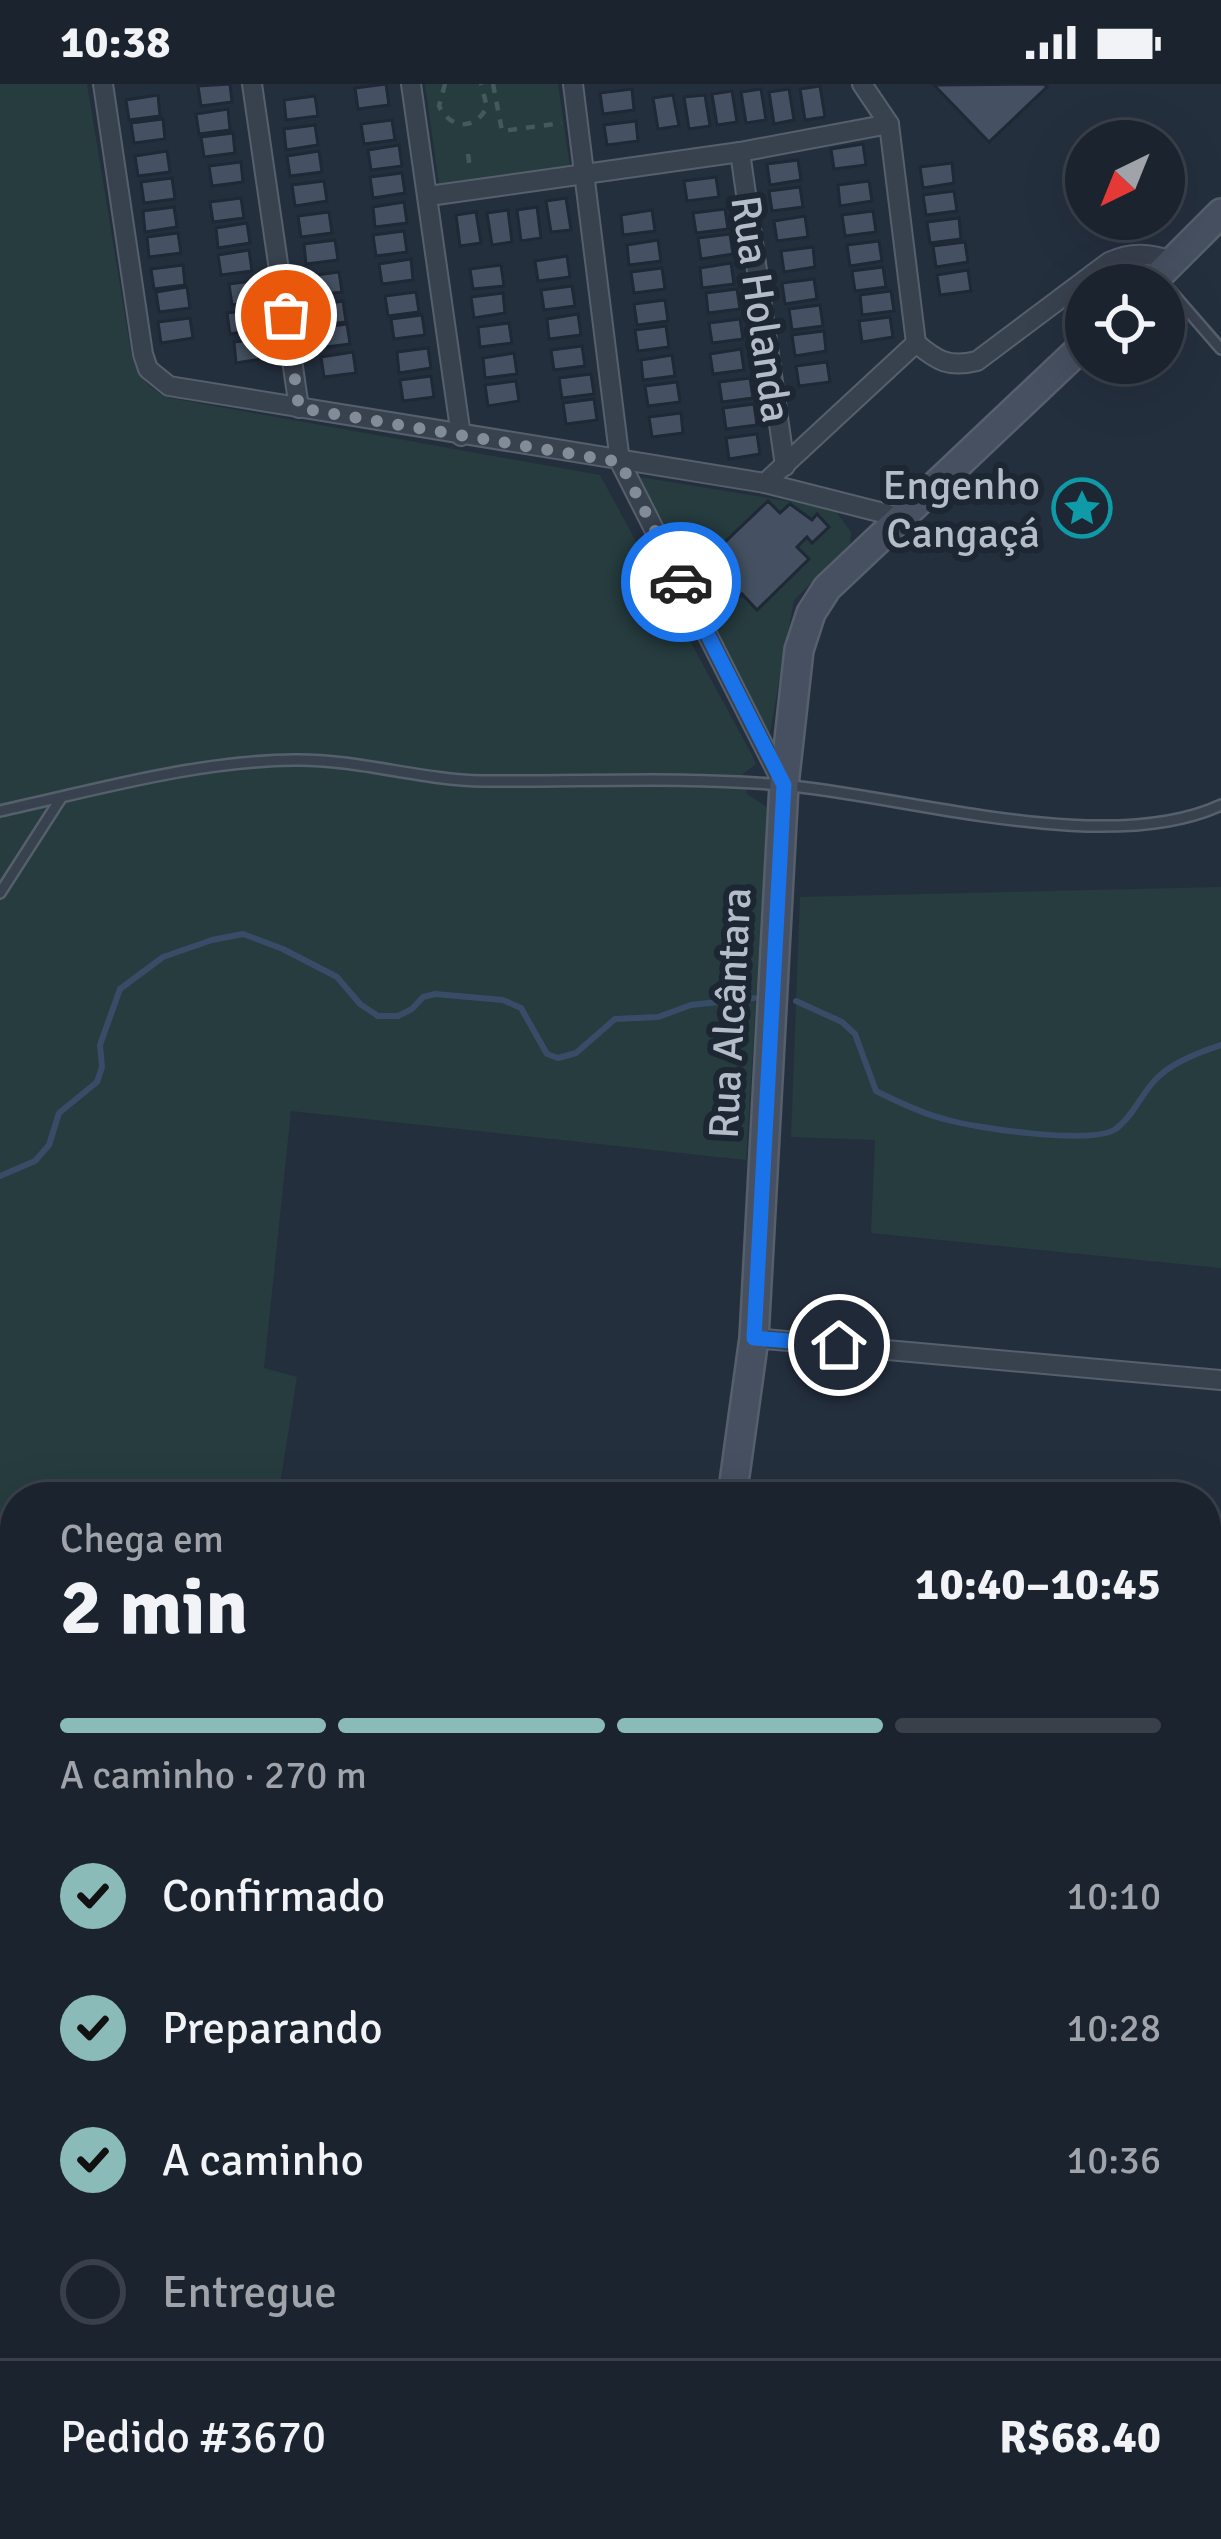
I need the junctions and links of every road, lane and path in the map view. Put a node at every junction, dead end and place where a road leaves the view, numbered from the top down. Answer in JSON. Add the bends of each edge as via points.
{"nodes":[{"id":1,"x":103,"y":84,"type":"edge"},
{"id":2,"x":252,"y":84,"type":"edge"},
{"id":3,"x":411,"y":84,"type":"edge"},
{"id":4,"x":445,"y":84,"type":"edge"},
{"id":5,"x":481,"y":84,"type":"edge"},
{"id":6,"x":494,"y":84,"type":"edge"},
{"id":7,"x":573,"y":84,"type":"edge"},
{"id":8,"x":862,"y":84,"type":"edge"},
{"id":9,"x":492,"y":99,"type":"junction"},
{"id":10,"x":889,"y":124,"type":"junction"},
{"id":11,"x":566,"y":140,"type":"dead end"},
{"id":12,"x":740,"y":152,"type":"junction"},
{"id":13,"x":468,"y":154,"type":"dead end"},
{"id":14,"x":585,"y":173,"type":"junction"},
{"id":15,"x":472,"y":181,"type":"dead end"},
{"id":16,"x":428,"y":196,"type":"junction"},
{"id":17,"x":1221,"y":213,"type":"edge"},
{"id":18,"x":1106,"y":264,"type":"edge"},
{"id":19,"x":1154,"y":264,"type":"edge"},
{"id":20,"x":1170,"y":264,"type":"edge"},
{"id":21,"x":1065,"y":295,"type":"edge"},
{"id":22,"x":1185,"y":305,"type":"edge"},
{"id":23,"x":916,"y":343,"type":"junction"},
{"id":24,"x":1221,"y":350,"type":"edge"},
{"id":25,"x":1065,"y":363,"type":"edge"},
{"id":26,"x":299,"y":408,"type":"junction"},
{"id":27,"x":461,"y":436,"type":"junction"},
{"id":28,"x":620,"y":462,"type":"junction"},
{"id":29,"x":784,"y":466,"type":"junction"},
{"id":30,"x":764,"y":483,"type":"junction"},
{"id":31,"x":899,"y":518,"type":"junction"},
{"id":32,"x":784,"y":785,"type":"junction"},
{"id":33,"x":61,"y":798,"type":"junction"},
{"id":34,"x":1221,"y":805,"type":"edge"},
{"id":35,"x":0,"y":811,"type":"edge"},
{"id":36,"x":0,"y":893,"type":"edge"},
{"id":37,"x":754,"y":1338,"type":"junction"},
{"id":38,"x":1221,"y":1380,"type":"edge"},
{"id":39,"x":734,"y":1482,"type":"edge"}],
"edges":[{"from":1,"to":26,"type":"street","via":[[148,369],[169,386]]},
{"from":2,"to":26,"type":"street"},
{"from":3,"to":16,"type":"street"},
{"from":4,"to":9,"type":"path","via":[[439,106],[454,124],[478,120]]},
{"from":5,"to":9,"type":"path"},
{"from":6,"to":9,"type":"path"},
{"from":7,"to":14,"type":"street"},
{"from":8,"to":10,"type":"street"},
{"from":9,"to":11,"type":"path","via":[[502,131],[564,122]]},
{"from":10,"to":12,"type":"street"},
{"from":10,"to":23,"type":"street"},
{"from":12,"to":14,"type":"street"},
{"from":12,"to":29,"type":"street","name":"Rua Holanda"},
{"from":13,"to":15,"type":"path"},
{"from":14,"to":16,"type":"street"},
{"from":14,"to":28,"type":"street"},
{"from":16,"to":27,"type":"street"},
{"from":17,"to":20,"type":"street"},
{"from":18,"to":19,"type":"street","via":[[1127,254],[1148,254]]},
{"from":21,"to":23,"type":"street","via":[[977,361],[938,361]]},
{"from":22,"to":24,"type":"lane"},
{"from":23,"to":29,"type":"street"},
{"from":25,"to":31,"type":"street","name":"Rua Alcântara"},
{"from":26,"to":27,"type":"street"},
{"from":27,"to":28,"type":"street"},
{"from":28,"to":30,"type":"street"},
{"from":28,"to":32,"type":"street"},
{"from":29,"to":30,"type":"street"},
{"from":30,"to":31,"type":"street"},
{"from":31,"to":32,"type":"street","name":"Rua Alcântara","via":[[811,613],[799,650]]},
{"from":32,"to":33,"type":"lane","via":[[476,781],[297,759]]},
{"from":32,"to":34,"type":"lane","via":[[1052,823],[1138,825]]},
{"from":32,"to":37,"type":"street","name":"Rua Alcântara"},
{"from":33,"to":35,"type":"lane"},
{"from":33,"to":36,"type":"lane"},
{"from":37,"to":38,"type":"street"},
{"from":37,"to":39,"type":"street","name":"Rua Alcântara"}]}
